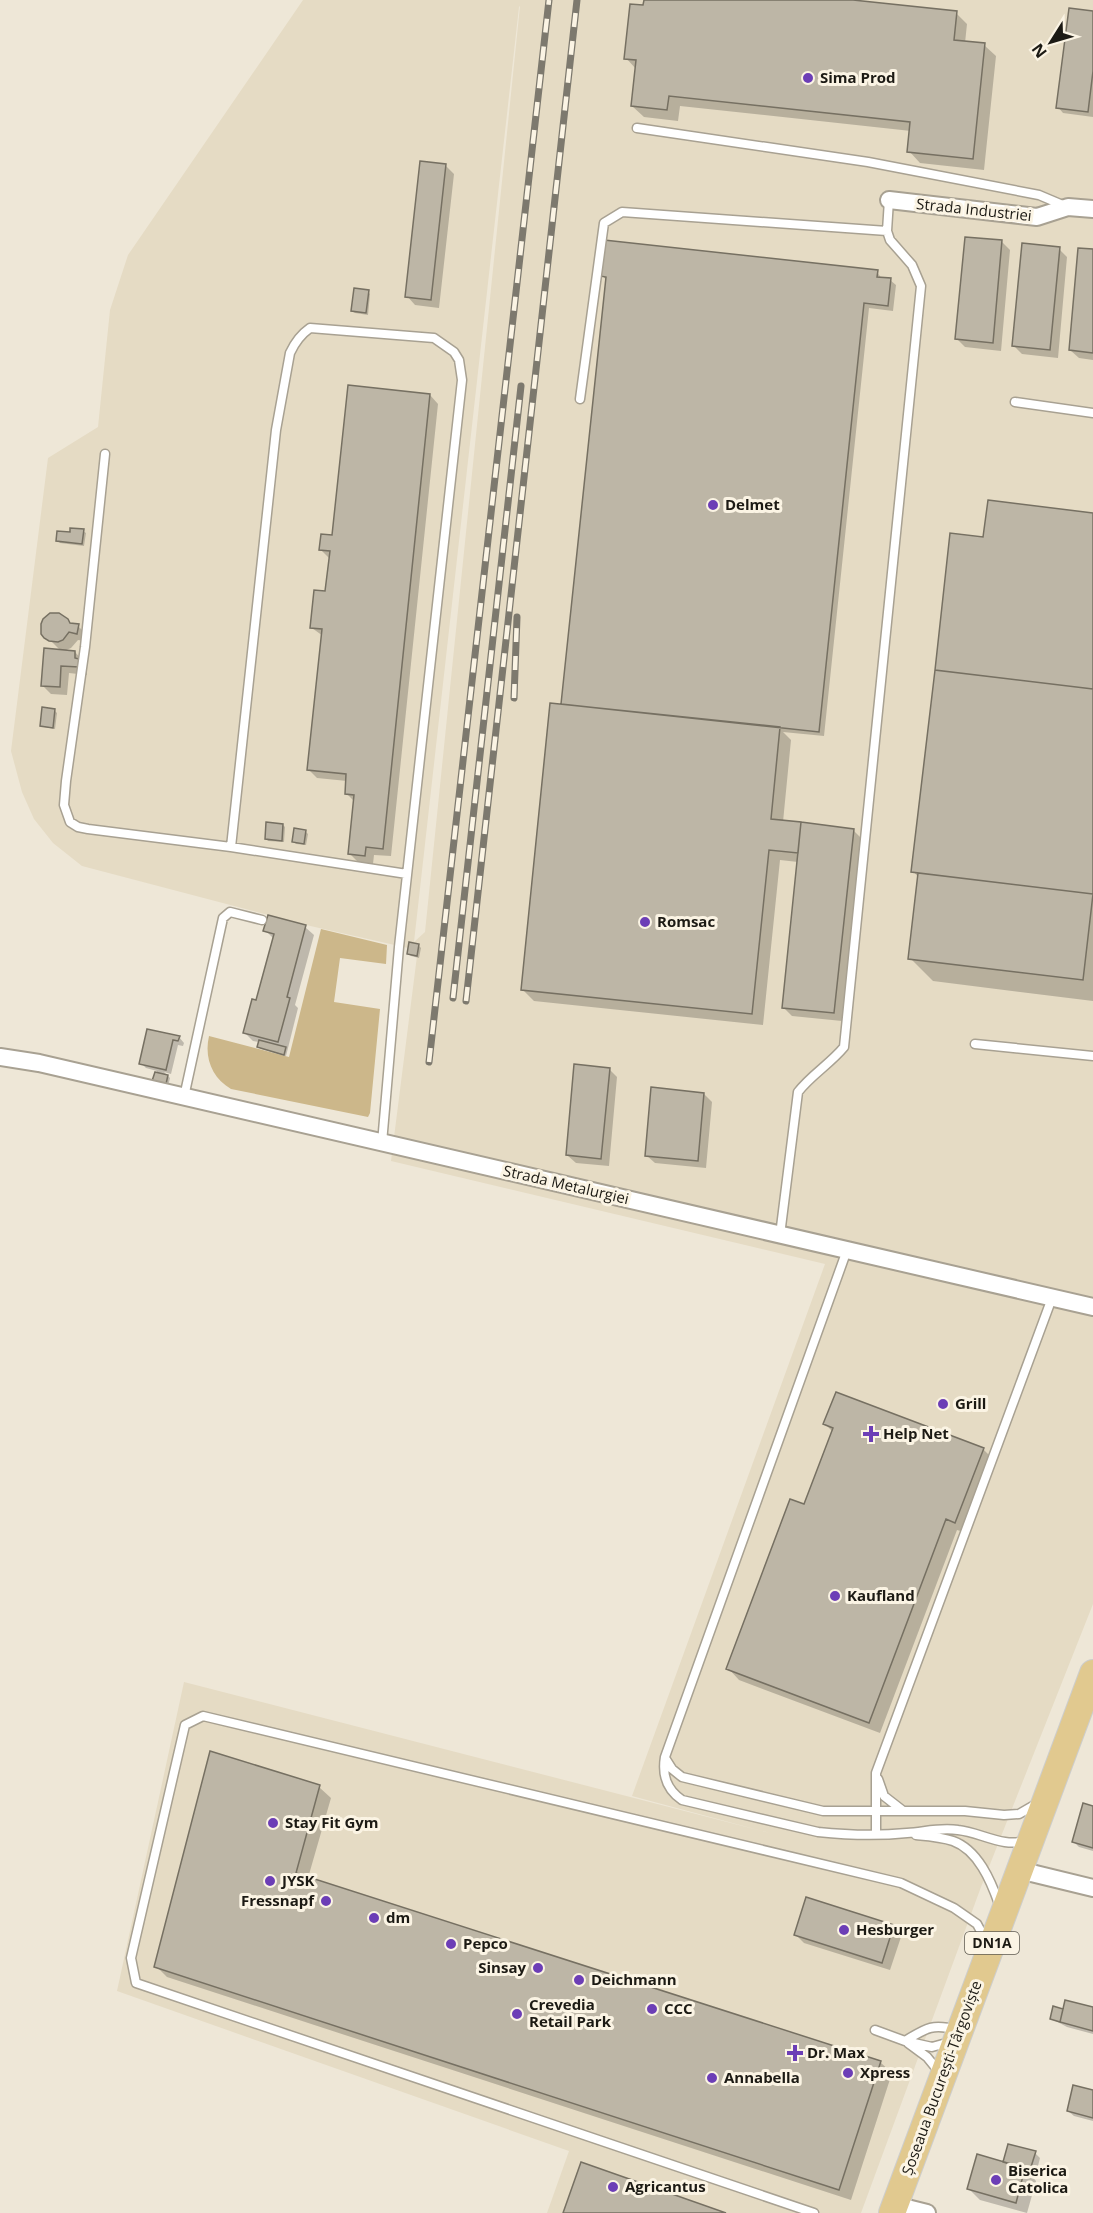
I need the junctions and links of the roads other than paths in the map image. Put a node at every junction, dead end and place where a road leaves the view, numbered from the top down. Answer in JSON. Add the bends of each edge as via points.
{"nodes":[{"id":1,"x":637,"y":128,"type":"dead end"},
{"id":2,"x":889,"y":200,"type":"joint"},
{"id":3,"x":1068,"y":207,"type":"junction"},
{"id":4,"x":1093,"y":209,"type":"edge"},
{"id":5,"x":887,"y":231,"type":"junction"},
{"id":6,"x":580,"y":399,"type":"dead end"},
{"id":7,"x":1015,"y":402,"type":"dead end"},
{"id":8,"x":1093,"y":413,"type":"edge"},
{"id":9,"x":105,"y":454,"type":"dead end"},
{"id":10,"x":231,"y":847,"type":"junction"},
{"id":11,"x":407,"y":874,"type":"junction"},
{"id":12,"x":262,"y":920,"type":"dead end"},
{"id":13,"x":975,"y":1044,"type":"dead end"},
{"id":14,"x":1093,"y":1056,"type":"edge"},
{"id":15,"x":0,"y":1057,"type":"edge"},
{"id":16,"x":184,"y":1097,"type":"junction"},
{"id":17,"x":382,"y":1143,"type":"junction"},
{"id":18,"x":780,"y":1235,"type":"junction"},
{"id":19,"x":847,"y":1250,"type":"junction"},
{"id":20,"x":1052,"y":1298,"type":"junction"},
{"id":21,"x":1093,"y":1307,"type":"edge"},
{"id":22,"x":1093,"y":1673,"type":"edge"},
{"id":23,"x":664,"y":1757,"type":"junction"},
{"id":24,"x":876,"y":1773,"type":"junction"},
{"id":25,"x":1047,"y":1795,"type":"junction"},
{"id":26,"x":876,"y":1810,"type":"junction"},
{"id":27,"x":903,"y":1810,"type":"junction"},
{"id":28,"x":906,"y":1833,"type":"junction"},
{"id":29,"x":876,"y":1834,"type":"junction"},
{"id":30,"x":1032,"y":1837,"type":"junction"},
{"id":31,"x":1019,"y":1870,"type":"junction"},
{"id":32,"x":1093,"y":1888,"type":"edge"},
{"id":33,"x":1003,"y":1914,"type":"junction"},
{"id":34,"x":990,"y":1949,"type":"junction"},
{"id":35,"x":875,"y":2030,"type":"dead end"},
{"id":36,"x":958,"y":2036,"type":"junction"},
{"id":37,"x":905,"y":2041,"type":"junction"},
{"id":38,"x":942,"y":2077,"type":"junction"},
{"id":39,"x":889,"y":2210,"type":"edge"},
{"id":40,"x":814,"y":2213,"type":"edge"},
{"id":41,"x":927,"y":2213,"type":"edge"}],
"edges":[{"from":1,"to":3,"type":"lane","via":[[868,162],[1039,195]]},
{"from":2,"to":3,"type":"street","name":"Strada Industriei","via":[[1037,217]]},
{"from":2,"to":5,"type":"lane"},
{"from":3,"to":4,"type":"street","name":"Strada Industriei"},
{"from":5,"to":6,"type":"lane","via":[[622,212],[613,216],[604,223]]},
{"from":5,"to":18,"type":"lane","via":[[912,265],[921,286],[844,1047],[798,1092]]},
{"from":7,"to":8,"type":"lane"},
{"from":9,"to":10,"type":"lane","via":[[83,664],[66,781],[66,813],[70,822],[88,829]]},
{"from":10,"to":11,"type":"lane"},
{"from":10,"to":11,"type":"lane","via":[[276,430],[290,353],[302,333],[310,328],[434,338],[454,352],[462,380]]},
{"from":11,"to":17,"type":"lane"},
{"from":12,"to":16,"type":"lane","via":[[230,912],[223,918]]},
{"from":13,"to":14,"type":"lane"},
{"from":15,"to":16,"type":"street","name":"Strada Metalurgiei"},
{"from":16,"to":17,"type":"street","name":"Strada Metalurgiei"},
{"from":17,"to":18,"type":"street","name":"Strada Metalurgiei"},
{"from":18,"to":19,"type":"street","name":"Strada Metalurgiei"},
{"from":19,"to":20,"type":"street","name":"Strada Metalurgiei"},
{"from":19,"to":23,"type":"lane"},
{"from":20,"to":21,"type":"street","name":"Strada Metalurgiei"},
{"from":20,"to":24,"type":"lane"},
{"from":22,"to":25,"type":"main road","name":"Șoseaua București-Târgoviște","number":"DN1A"},
{"from":23,"to":26,"type":"lane","via":[[682,1777],[784,1803],[823,1811]]},
{"from":23,"to":29,"type":"lane","via":[[664,1778],[682,1800],[818,1832]]},
{"from":24,"to":26,"type":"lane"},
{"from":24,"to":27,"type":"lane","via":[[884,1796]]},
{"from":25,"to":27,"type":"lane","via":[[1030,1809],[1011,1815]]},
{"from":25,"to":30,"type":"main road","name":"Șoseaua București-Târgoviște","number":"DN1A"},
{"from":26,"to":27,"type":"lane"},
{"from":26,"to":29,"type":"lane"},
{"from":28,"to":29,"type":"lane"},
{"from":28,"to":30,"type":"lane","via":[[949,1828],[1005,1842]]},
{"from":28,"to":33,"type":"lane","via":[[950,1840],[968,1850],[987,1875]]},
{"from":30,"to":31,"type":"main road","name":"Șoseaua București-Târgoviște","number":"DN1A"},
{"from":31,"to":32,"type":"street"},
{"from":31,"to":33,"type":"main road","name":"Șoseaua București-Târgoviște","number":"DN1A"},
{"from":33,"to":34,"type":"main road","name":"Șoseaua București-Târgoviște","number":"DN1A"},
{"from":34,"to":36,"type":"main road","name":"Șoseaua București-Târgoviște","number":"DN1A"},
{"from":34,"to":40,"type":"lane","via":[[977,1923],[901,1883],[203,1716],[185,1725],[131,1958],[136,1983]]},
{"from":35,"to":37,"type":"lane"},
{"from":36,"to":37,"type":"lane","via":[[932,2047]]},
{"from":36,"to":37,"type":"lane","via":[[939,2025]]},
{"from":36,"to":38,"type":"main road","name":"Șoseaua București-Târgoviște","number":"DN1A"},
{"from":37,"to":38,"type":"lane","via":[[927,2057]]},
{"from":38,"to":39,"type":"main road","name":"Șoseaua București-Târgoviște","number":"DN1A"},
{"from":39,"to":41,"type":"street"}]}
